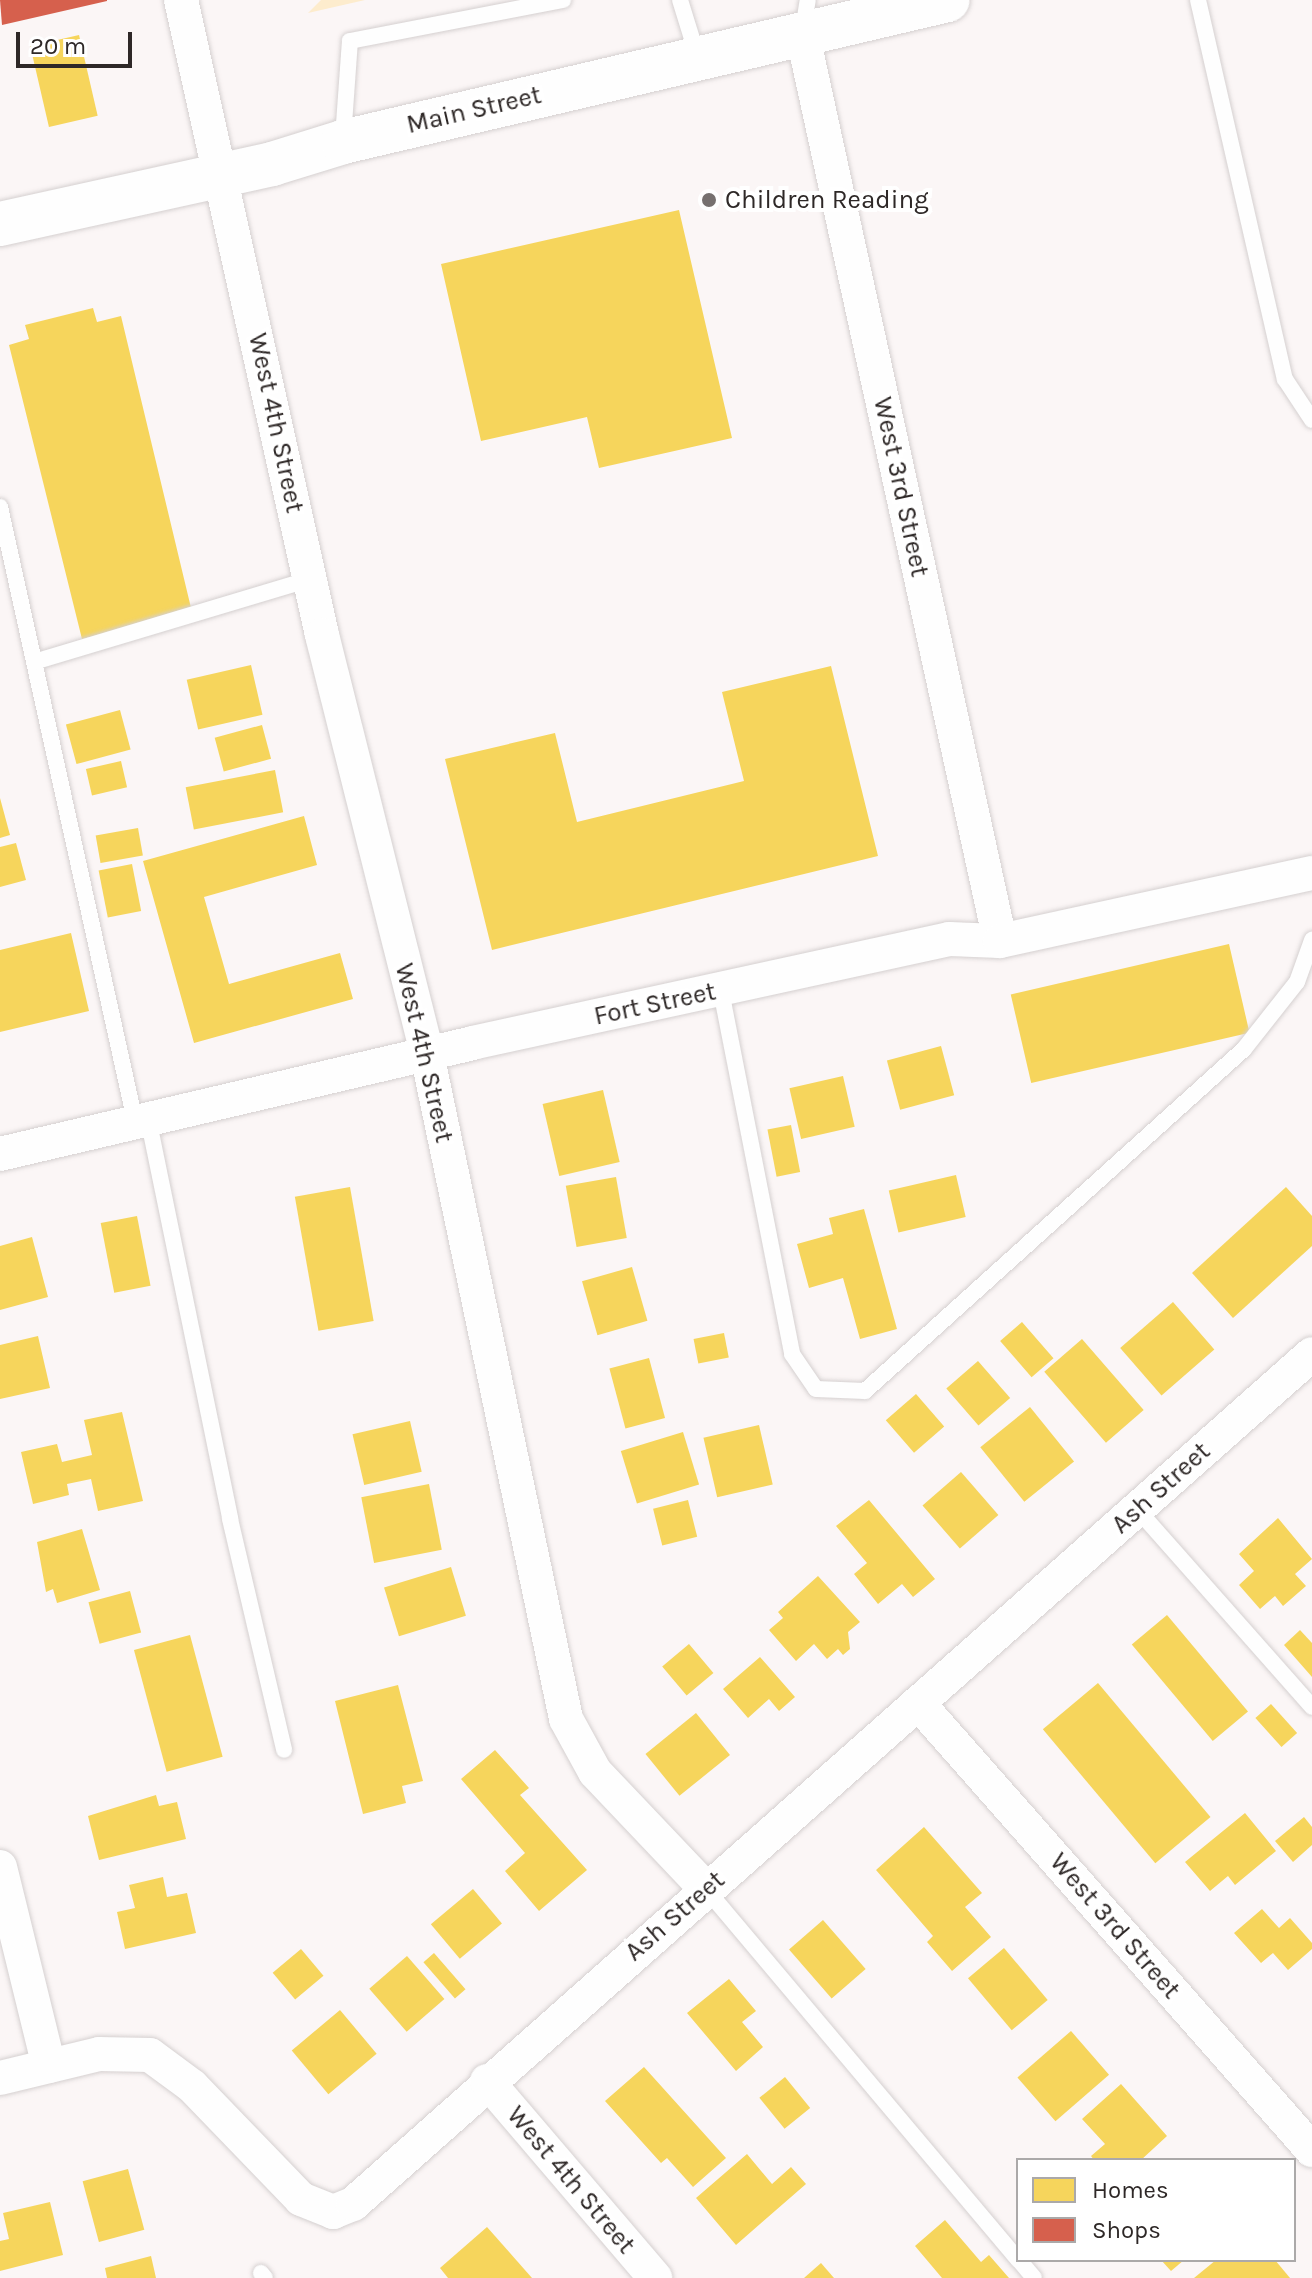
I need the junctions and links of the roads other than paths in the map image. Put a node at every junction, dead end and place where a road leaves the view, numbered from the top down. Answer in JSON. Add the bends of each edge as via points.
{"nodes":[{"id":1,"x":181,"y":0,"type":"edge"},
{"id":2,"x":563,"y":0,"type":"edge"},
{"id":3,"x":680,"y":0,"type":"edge"},
{"id":4,"x":948,"y":0,"type":"edge"},
{"id":5,"x":1198,"y":0,"type":"edge"},
{"id":6,"x":805,"y":16,"type":"edge"},
{"id":7,"x":698,"y":57,"type":"junction"},
{"id":8,"x":343,"y":142,"type":"junction"},
{"id":9,"x":221,"y":174,"type":"junction"},
{"id":10,"x":0,"y":224,"type":"edge"},
{"id":11,"x":1312,"y":420,"type":"edge"},
{"id":12,"x":0,"y":507,"type":"edge"},
{"id":13,"x":310,"y":579,"type":"junction"},
{"id":14,"x":37,"y":661,"type":"junction"},
{"id":15,"x":1312,"y":873,"type":"edge"},
{"id":16,"x":1312,"y":940,"type":"edge"},
{"id":17,"x":1000,"y":941,"type":"junction"},
{"id":18,"x":721,"y":991,"type":"junction"},
{"id":19,"x":427,"y":1054,"type":"junction"},
{"id":20,"x":141,"y":1120,"type":"junction"},
{"id":21,"x":0,"y":1154,"type":"edge"},
{"id":22,"x":1312,"y":1354,"type":"edge"},
{"id":23,"x":1137,"y":1509,"type":"junction"},
{"id":24,"x":918,"y":1703,"type":"junction"},
{"id":25,"x":1312,"y":1707,"type":"edge"},
{"id":26,"x":284,"y":1750,"type":"dead end"},
{"id":27,"x":0,"y":1867,"type":"edge"},
{"id":28,"x":706,"y":1889,"type":"junction"},
{"id":29,"x":49,"y":2066,"type":"junction"},
{"id":30,"x":0,"y":2078,"type":"edge"},
{"id":31,"x":487,"y":2081,"type":"junction"},
{"id":32,"x":1312,"y":2150,"type":"edge"},
{"id":33,"x":1016,"y":2255,"type":"edge"},
{"id":34,"x":1021,"y":2262,"type":"edge"},
{"id":35,"x":655,"y":2278,"type":"edge"},
{"id":36,"x":1034,"y":2278,"type":"edge"}],
"edges":[{"from":1,"to":9,"type":"street","name":"West 4th Street"},
{"from":2,"to":8,"type":"lane","via":[[350,41]]},
{"from":3,"to":7,"type":"lane"},
{"from":4,"to":6,"type":"street","name":"Main Street"},
{"from":5,"to":11,"type":"lane","via":[[1285,379]]},
{"from":6,"to":7,"type":"street","name":"Main Street"},
{"from":6,"to":17,"type":"street","name":"West 3rd Street"},
{"from":7,"to":8,"type":"street","name":"Main Street"},
{"from":8,"to":9,"type":"street","name":"Main Street"},
{"from":9,"to":10,"type":"street","name":"Main Street"},
{"from":9,"to":13,"type":"street","name":"West 4th Street"},
{"from":12,"to":14,"type":"lane"},
{"from":13,"to":14,"type":"lane"},
{"from":13,"to":19,"type":"street","name":"West 4th Street"},
{"from":14,"to":20,"type":"lane"},
{"from":15,"to":17,"type":"street","name":"Fort Street"},
{"from":16,"to":18,"type":"lane","via":[[1297,982],[1244,1049],[865,1391],[816,1389],[792,1354]]},
{"from":17,"to":18,"type":"street","name":"Fort Street","via":[[949,939]]},
{"from":18,"to":19,"type":"street","name":"Fort Street"},
{"from":19,"to":20,"type":"street","name":"Fort Street"},
{"from":19,"to":28,"type":"street","name":"West 4th Street","via":[[566,1719],[595,1772]]},
{"from":20,"to":21,"type":"street","name":"Fort Street"},
{"from":20,"to":26,"type":"lane"},
{"from":22,"to":23,"type":"street","name":"Ash Street"},
{"from":23,"to":24,"type":"street","name":"Ash Street"},
{"from":23,"to":25,"type":"lane"},
{"from":24,"to":28,"type":"street","name":"Ash Street"},
{"from":24,"to":32,"type":"street","name":"West 3rd Street"},
{"from":27,"to":29,"type":"street"},
{"from":28,"to":31,"type":"street","name":"Ash Street"},
{"from":28,"to":33,"type":"lane"},
{"from":29,"to":30,"type":"street","name":"Ash Street"},
{"from":29,"to":31,"type":"street","name":"Ash Street","via":[[99,2054],[150,2055],[192,2086],[301,2199],[333,2212],[353,2204]]},
{"from":31,"to":35,"type":"street","name":"West 4th Street"},
{"from":34,"to":36,"type":"lane"}]}
